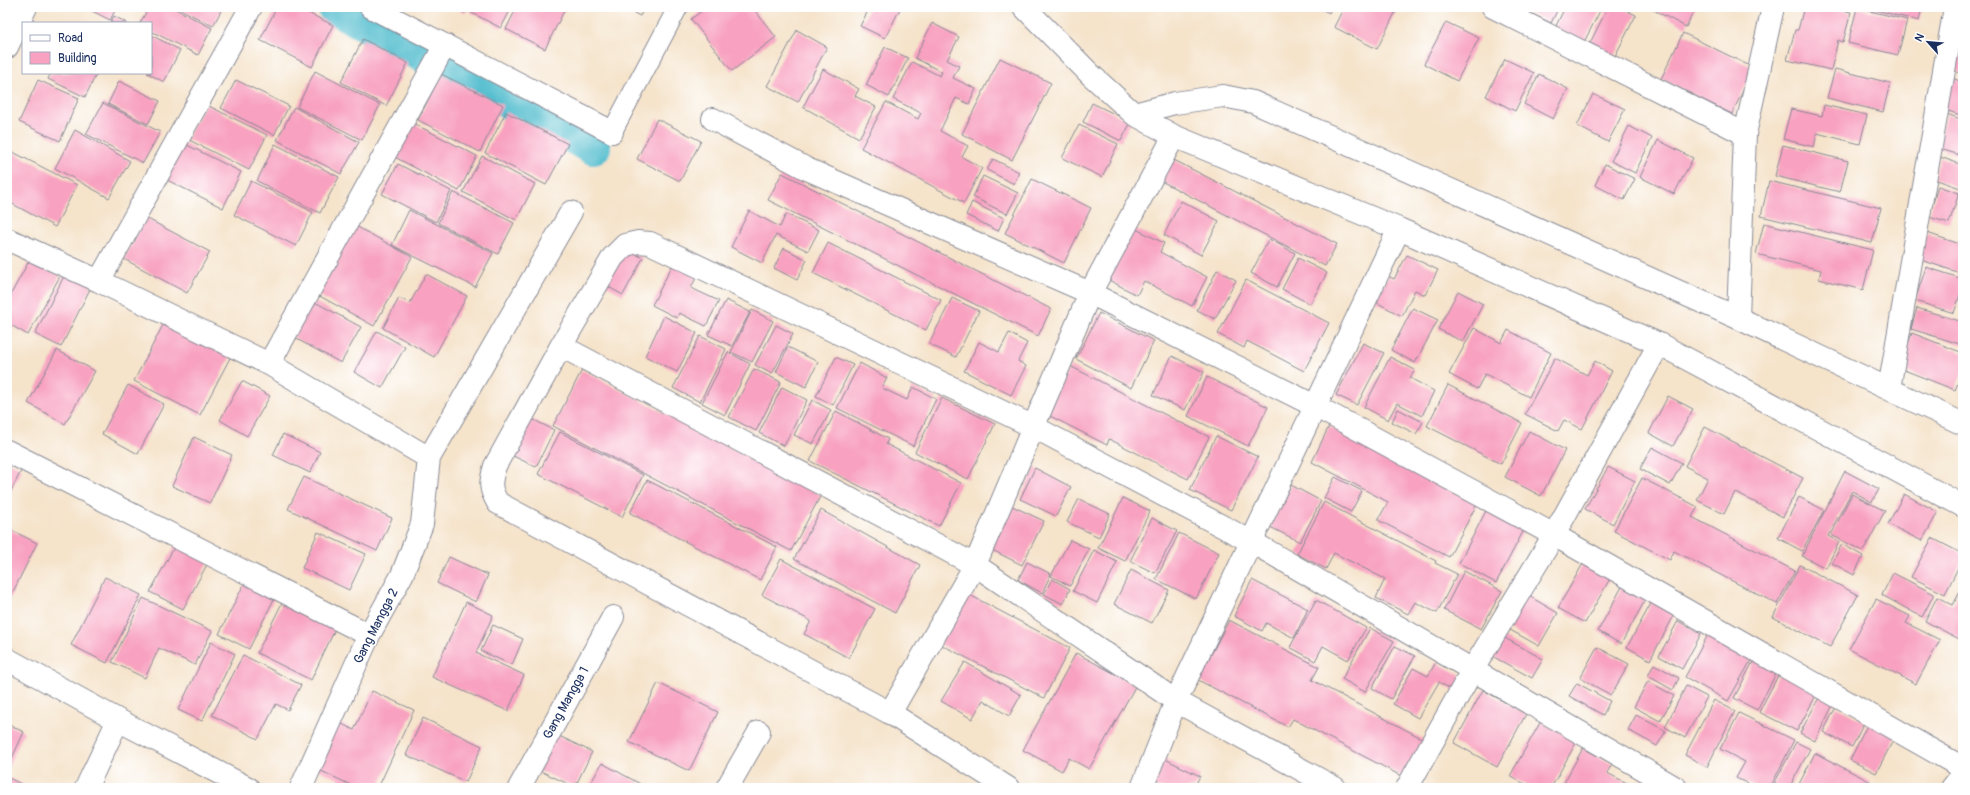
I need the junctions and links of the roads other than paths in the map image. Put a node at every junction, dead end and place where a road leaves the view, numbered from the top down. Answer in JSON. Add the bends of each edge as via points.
{"nodes":[{"id":1,"x":26,"y":7,"type":"edge"},
{"id":2,"x":251,"y":7,"type":"edge"},
{"id":3,"x":371,"y":7,"type":"edge"},
{"id":4,"x":678,"y":7,"type":"edge"},
{"id":5,"x":1024,"y":7,"type":"edge"},
{"id":6,"x":1493,"y":7,"type":"edge"},
{"id":7,"x":1773,"y":7,"type":"edge"},
{"id":8,"x":1955,"y":7,"type":"edge"},
{"id":9,"x":7,"y":47,"type":"edge"},
{"id":10,"x":441,"y":52,"type":"junction"},
{"id":11,"x":1134,"y":114,"type":"junction"},
{"id":12,"x":713,"y":119,"type":"dead end"},
{"id":13,"x":612,"y":132,"type":"joint"},
{"id":14,"x":1745,"y":134,"type":"junction"},
{"id":15,"x":1174,"y":136,"type":"junction"},
{"id":16,"x":571,"y":212,"type":"dead end"},
{"id":17,"x":1399,"y":229,"type":"junction"},
{"id":18,"x":7,"y":239,"type":"edge"},
{"id":19,"x":99,"y":281,"type":"junction"},
{"id":20,"x":1090,"y":293,"type":"junction"},
{"id":21,"x":1738,"y":318,"type":"junction"},
{"id":22,"x":1659,"y":344,"type":"junction"},
{"id":23,"x":561,"y":346,"type":"junction"},
{"id":24,"x":269,"y":364,"type":"junction"},
{"id":25,"x":1889,"y":389,"type":"junction"},
{"id":26,"x":1315,"y":406,"type":"junction"},
{"id":27,"x":1963,"y":424,"type":"edge"},
{"id":28,"x":1034,"y":428,"type":"junction"},
{"id":29,"x":7,"y":451,"type":"edge"},
{"id":30,"x":429,"y":458,"type":"junction"},
{"id":31,"x":1963,"y":506,"type":"edge"},
{"id":32,"x":1554,"y":534,"type":"junction"},
{"id":33,"x":1252,"y":542,"type":"junction"},
{"id":34,"x":975,"y":565,"type":"junction"},
{"id":35,"x":614,"y":617,"type":"dead end"},
{"id":36,"x":369,"y":635,"type":"junction"},
{"id":37,"x":7,"y":659,"type":"edge"},
{"id":38,"x":1473,"y":669,"type":"junction"},
{"id":39,"x":1176,"y":701,"type":"junction"},
{"id":40,"x":890,"y":713,"type":"junction"},
{"id":41,"x":118,"y":720,"type":"junction"},
{"id":42,"x":759,"y":732,"type":"dead end"},
{"id":43,"x":1963,"y":768,"type":"edge"},
{"id":44,"x":1963,"y":774,"type":"edge"},
{"id":45,"x":86,"y":788,"type":"edge"},
{"id":46,"x":248,"y":788,"type":"edge"},
{"id":47,"x":301,"y":788,"type":"edge"},
{"id":48,"x":519,"y":788,"type":"edge"},
{"id":49,"x":727,"y":788,"type":"edge"},
{"id":50,"x":1008,"y":788,"type":"edge"},
{"id":51,"x":1142,"y":788,"type":"edge"},
{"id":52,"x":1335,"y":788,"type":"edge"},
{"id":53,"x":1407,"y":788,"type":"edge"},
{"id":54,"x":1676,"y":788,"type":"edge"},
{"id":55,"x":1952,"y":788,"type":"edge"}],
"edges":[{"from":1,"to":9,"type":"street"},
{"from":2,"to":19,"type":"street"},
{"from":3,"to":10,"type":"street"},
{"from":4,"to":13,"type":"lane"},
{"from":5,"to":11,"type":"street","via":[[1091,75]]},
{"from":6,"to":14,"type":"street"},
{"from":7,"to":14,"type":"street"},
{"from":8,"to":25,"type":"street"},
{"from":10,"to":13,"type":"street"},
{"from":10,"to":24,"type":"street"},
{"from":11,"to":15,"type":"street"},
{"from":11,"to":21,"type":"street","via":[[1175,103],[1224,96],[1253,102]]},
{"from":12,"to":20,"type":"street","via":[[807,169]]},
{"from":14,"to":21,"type":"street"},
{"from":15,"to":17,"type":"street"},
{"from":15,"to":20,"type":"street"},
{"from":16,"to":30,"type":"street"},
{"from":17,"to":22,"type":"street"},
{"from":17,"to":26,"type":"street"},
{"from":18,"to":19,"type":"street"},
{"from":19,"to":24,"type":"street"},
{"from":20,"to":26,"type":"street"},
{"from":20,"to":28,"type":"street"},
{"from":21,"to":25,"type":"street"},
{"from":22,"to":31,"type":"street"},
{"from":22,"to":32,"type":"street"},
{"from":23,"to":28,"type":"street","via":[[613,257],[625,245],[650,243]]},
{"from":23,"to":34,"type":"street"},
{"from":23,"to":40,"type":"street","via":[[495,466],[491,491],[498,503]]},
{"from":24,"to":30,"type":"street"},
{"from":25,"to":27,"type":"street"},
{"from":26,"to":32,"type":"street"},
{"from":26,"to":33,"type":"street"},
{"from":28,"to":33,"type":"street"},
{"from":28,"to":34,"type":"street"},
{"from":29,"to":36,"type":"street"},
{"from":30,"to":36,"type":"street","name":"Gang Mangga 2","via":[[422,524],[402,575]]},
{"from":32,"to":38,"type":"street"},
{"from":32,"to":43,"type":"street"},
{"from":33,"to":38,"type":"street"},
{"from":33,"to":39,"type":"street"},
{"from":34,"to":39,"type":"street"},
{"from":34,"to":40,"type":"street"},
{"from":35,"to":48,"type":"street","name":"Gang Mangga 1"},
{"from":36,"to":47,"type":"street","name":"Gang Mangga 2"},
{"from":37,"to":41,"type":"street"},
{"from":38,"to":53,"type":"street"},
{"from":38,"to":54,"type":"street"},
{"from":39,"to":51,"type":"street"},
{"from":39,"to":52,"type":"street"},
{"from":40,"to":50,"type":"street"},
{"from":41,"to":45,"type":"street"},
{"from":41,"to":46,"type":"street"},
{"from":42,"to":49,"type":"street"},
{"from":44,"to":55,"type":"street"}]}
